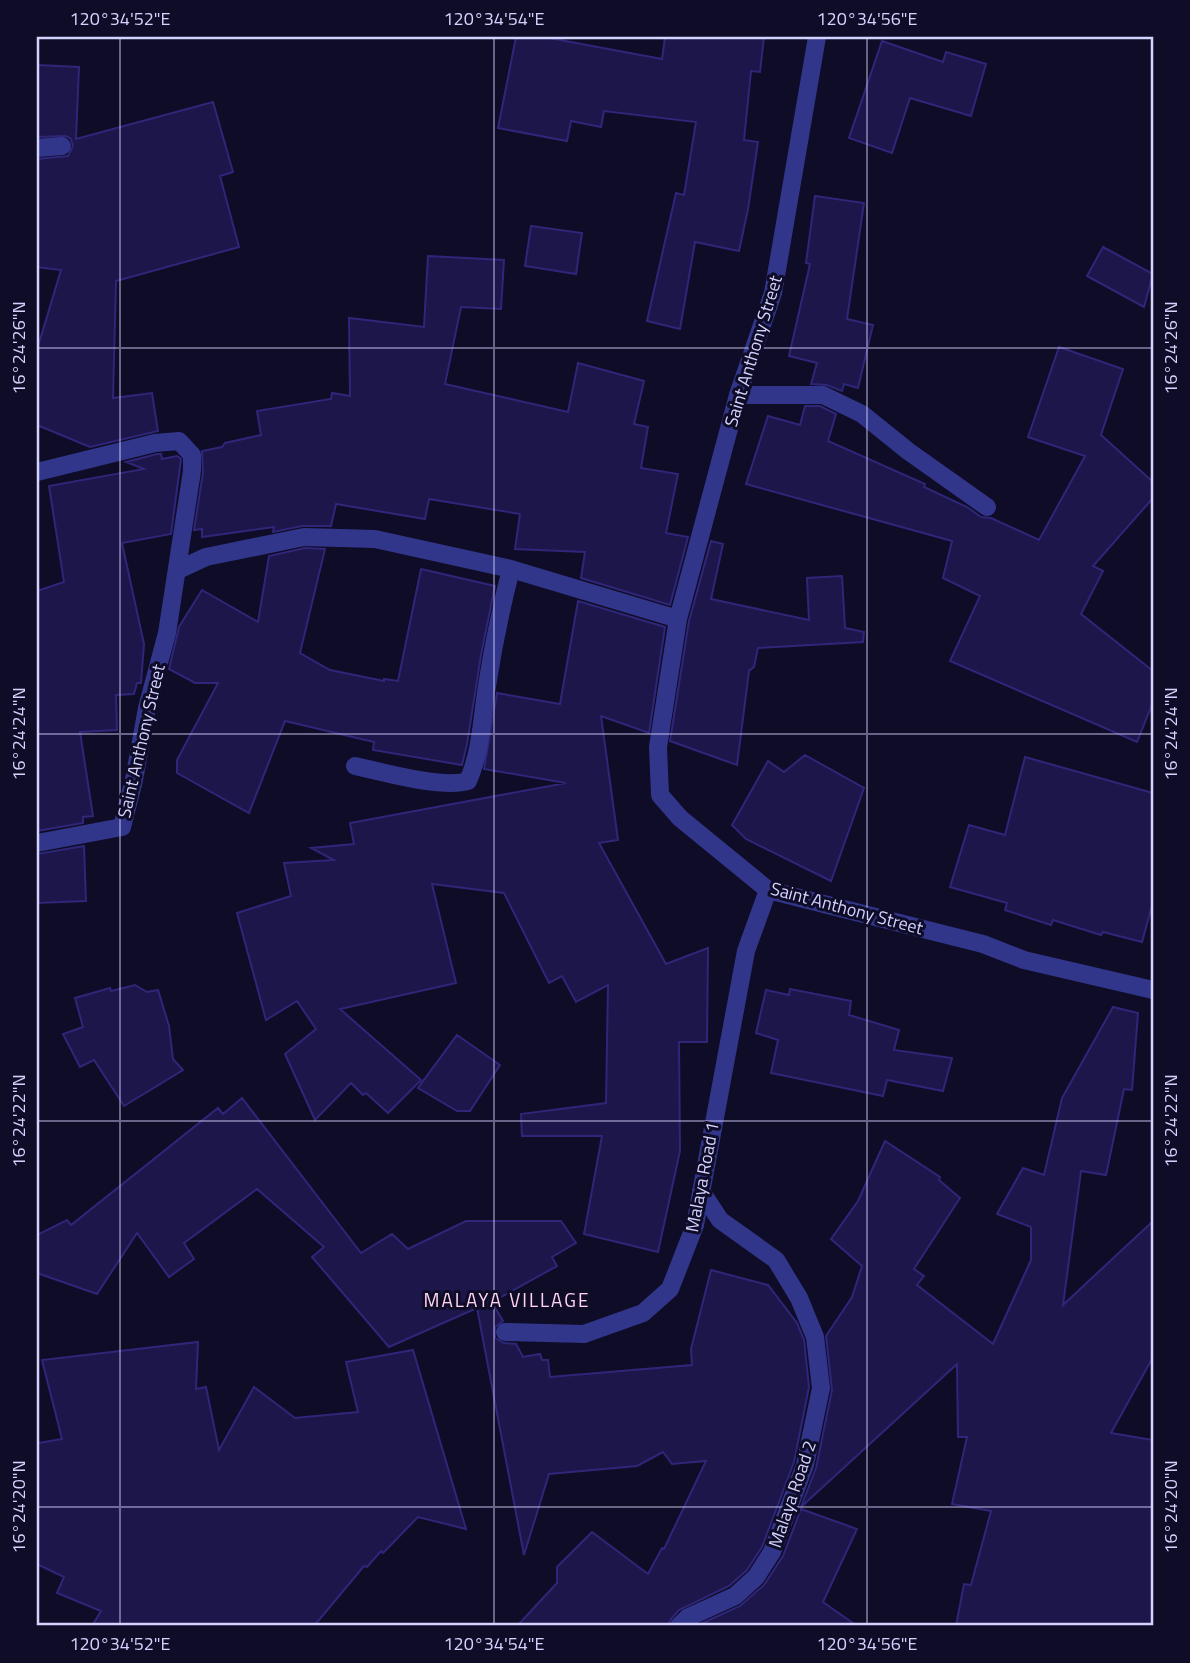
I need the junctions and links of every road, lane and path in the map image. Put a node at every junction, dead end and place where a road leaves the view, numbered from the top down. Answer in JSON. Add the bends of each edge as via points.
{"nodes":[{"id":1,"x":817,"y":37,"type":"edge"},
{"id":2,"x":62,"y":146,"type":"dead end"},
{"id":3,"x":37,"y":148,"type":"edge"},
{"id":4,"x":738,"y":396,"type":"junction"},
{"id":5,"x":37,"y":472,"type":"edge"},
{"id":6,"x":987,"y":507,"type":"dead end"},
{"id":7,"x":510,"y":569,"type":"junction"},
{"id":8,"x":178,"y":570,"type":"junction"},
{"id":9,"x":678,"y":620,"type":"junction"},
{"id":10,"x":355,"y":766,"type":"dead end"},
{"id":11,"x":37,"y":843,"type":"edge"},
{"id":12,"x":768,"y":890,"type":"junction"},
{"id":13,"x":1153,"y":990,"type":"edge"},
{"id":14,"x":701,"y":1191,"type":"junction"},
{"id":15,"x":505,"y":1332,"type":"dead end"},
{"id":16,"x":679,"y":1626,"type":"edge"}],
"edges":[{"from":1,"to":4,"type":"street","name":"Saint Anthony Street","via":[[773,293]]},
{"from":2,"to":3,"type":"street"},
{"from":4,"to":6,"type":"street","via":[[824,395],[862,414]]},
{"from":4,"to":9,"type":"street","name":"Saint Anthony Street"},
{"from":5,"to":8,"type":"street","name":"Saint Anthony Street","via":[[180,441],[192,455],[192,471]]},
{"from":7,"to":8,"type":"street","via":[[375,539],[304,537],[206,557]]},
{"from":7,"to":9,"type":"street"},
{"from":7,"to":10,"type":"street","via":[[468,781],[415,779]]},
{"from":8,"to":11,"type":"street","name":"Saint Anthony Street","via":[[122,827]]},
{"from":9,"to":12,"type":"street","name":"Saint Anthony Street","via":[[658,747],[660,795],[680,818]]},
{"from":12,"to":13,"type":"street","name":"Saint Anthony Street"},
{"from":12,"to":14,"type":"street","name":"Malaya Road 1","via":[[746,951]]},
{"from":14,"to":15,"type":"street","name":"Malaya Road 1","via":[[695,1225],[670,1289],[643,1313],[584,1334]]},
{"from":14,"to":16,"type":"street","name":"Malaya Road 2","via":[[720,1220],[776,1259],[816,1337],[821,1388],[805,1465],[772,1552],[756,1577],[735,1596]]}]}
